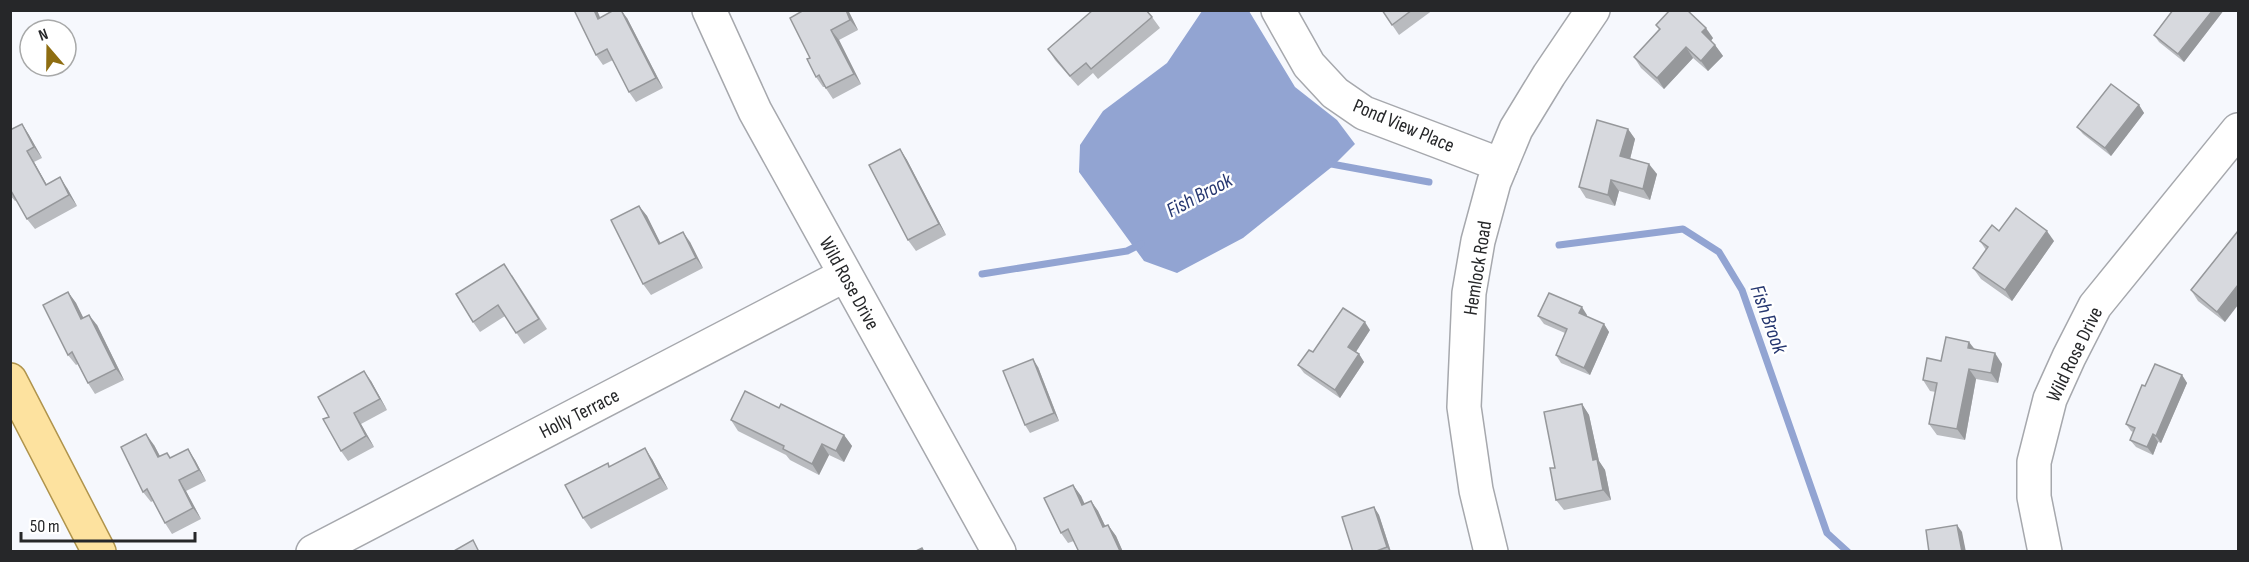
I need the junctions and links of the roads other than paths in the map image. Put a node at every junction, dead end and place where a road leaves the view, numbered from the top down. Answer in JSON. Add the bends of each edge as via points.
{"nodes":[{"id":1,"x":709,"y":10,"type":"edge"},
{"id":2,"x":1278,"y":10,"type":"edge"},
{"id":3,"x":1593,"y":10,"type":"edge"},
{"id":4,"x":2238,"y":130,"type":"edge"},
{"id":5,"x":1501,"y":165,"type":"junction"},
{"id":6,"x":845,"y":275,"type":"junction"},
{"id":7,"x":10,"y":380,"type":"edge"},
{"id":8,"x":99,"y":552,"type":"edge"},
{"id":9,"x":313,"y":552,"type":"edge"},
{"id":10,"x":999,"y":552,"type":"edge"},
{"id":11,"x":1491,"y":552,"type":"edge"},
{"id":12,"x":2045,"y":552,"type":"edge"}],
"edges":[{"from":1,"to":6,"type":"street","name":"Wild Rose Drive","via":[[754,111]]},
{"from":2,"to":5,"type":"street","name":"Pond View Place","via":[[1309,65],[1335,93],[1364,112]]},
{"from":3,"to":5,"type":"street","name":"Hemlock Road","via":[[1516,129]]},
{"from":4,"to":12,"type":"street","name":"Wild Rose Drive","via":[[2095,306],[2069,357],[2050,399],[2034,462],[2034,497]]},
{"from":5,"to":11,"type":"street","name":"Hemlock Road","via":[[1478,241],[1469,293],[1464,407],[1476,490]]},
{"from":6,"to":9,"type":"street","name":"Holly Terrace"},
{"from":6,"to":10,"type":"street","name":"Wild Rose Drive"},
{"from":7,"to":8,"type":"main road"}]}
